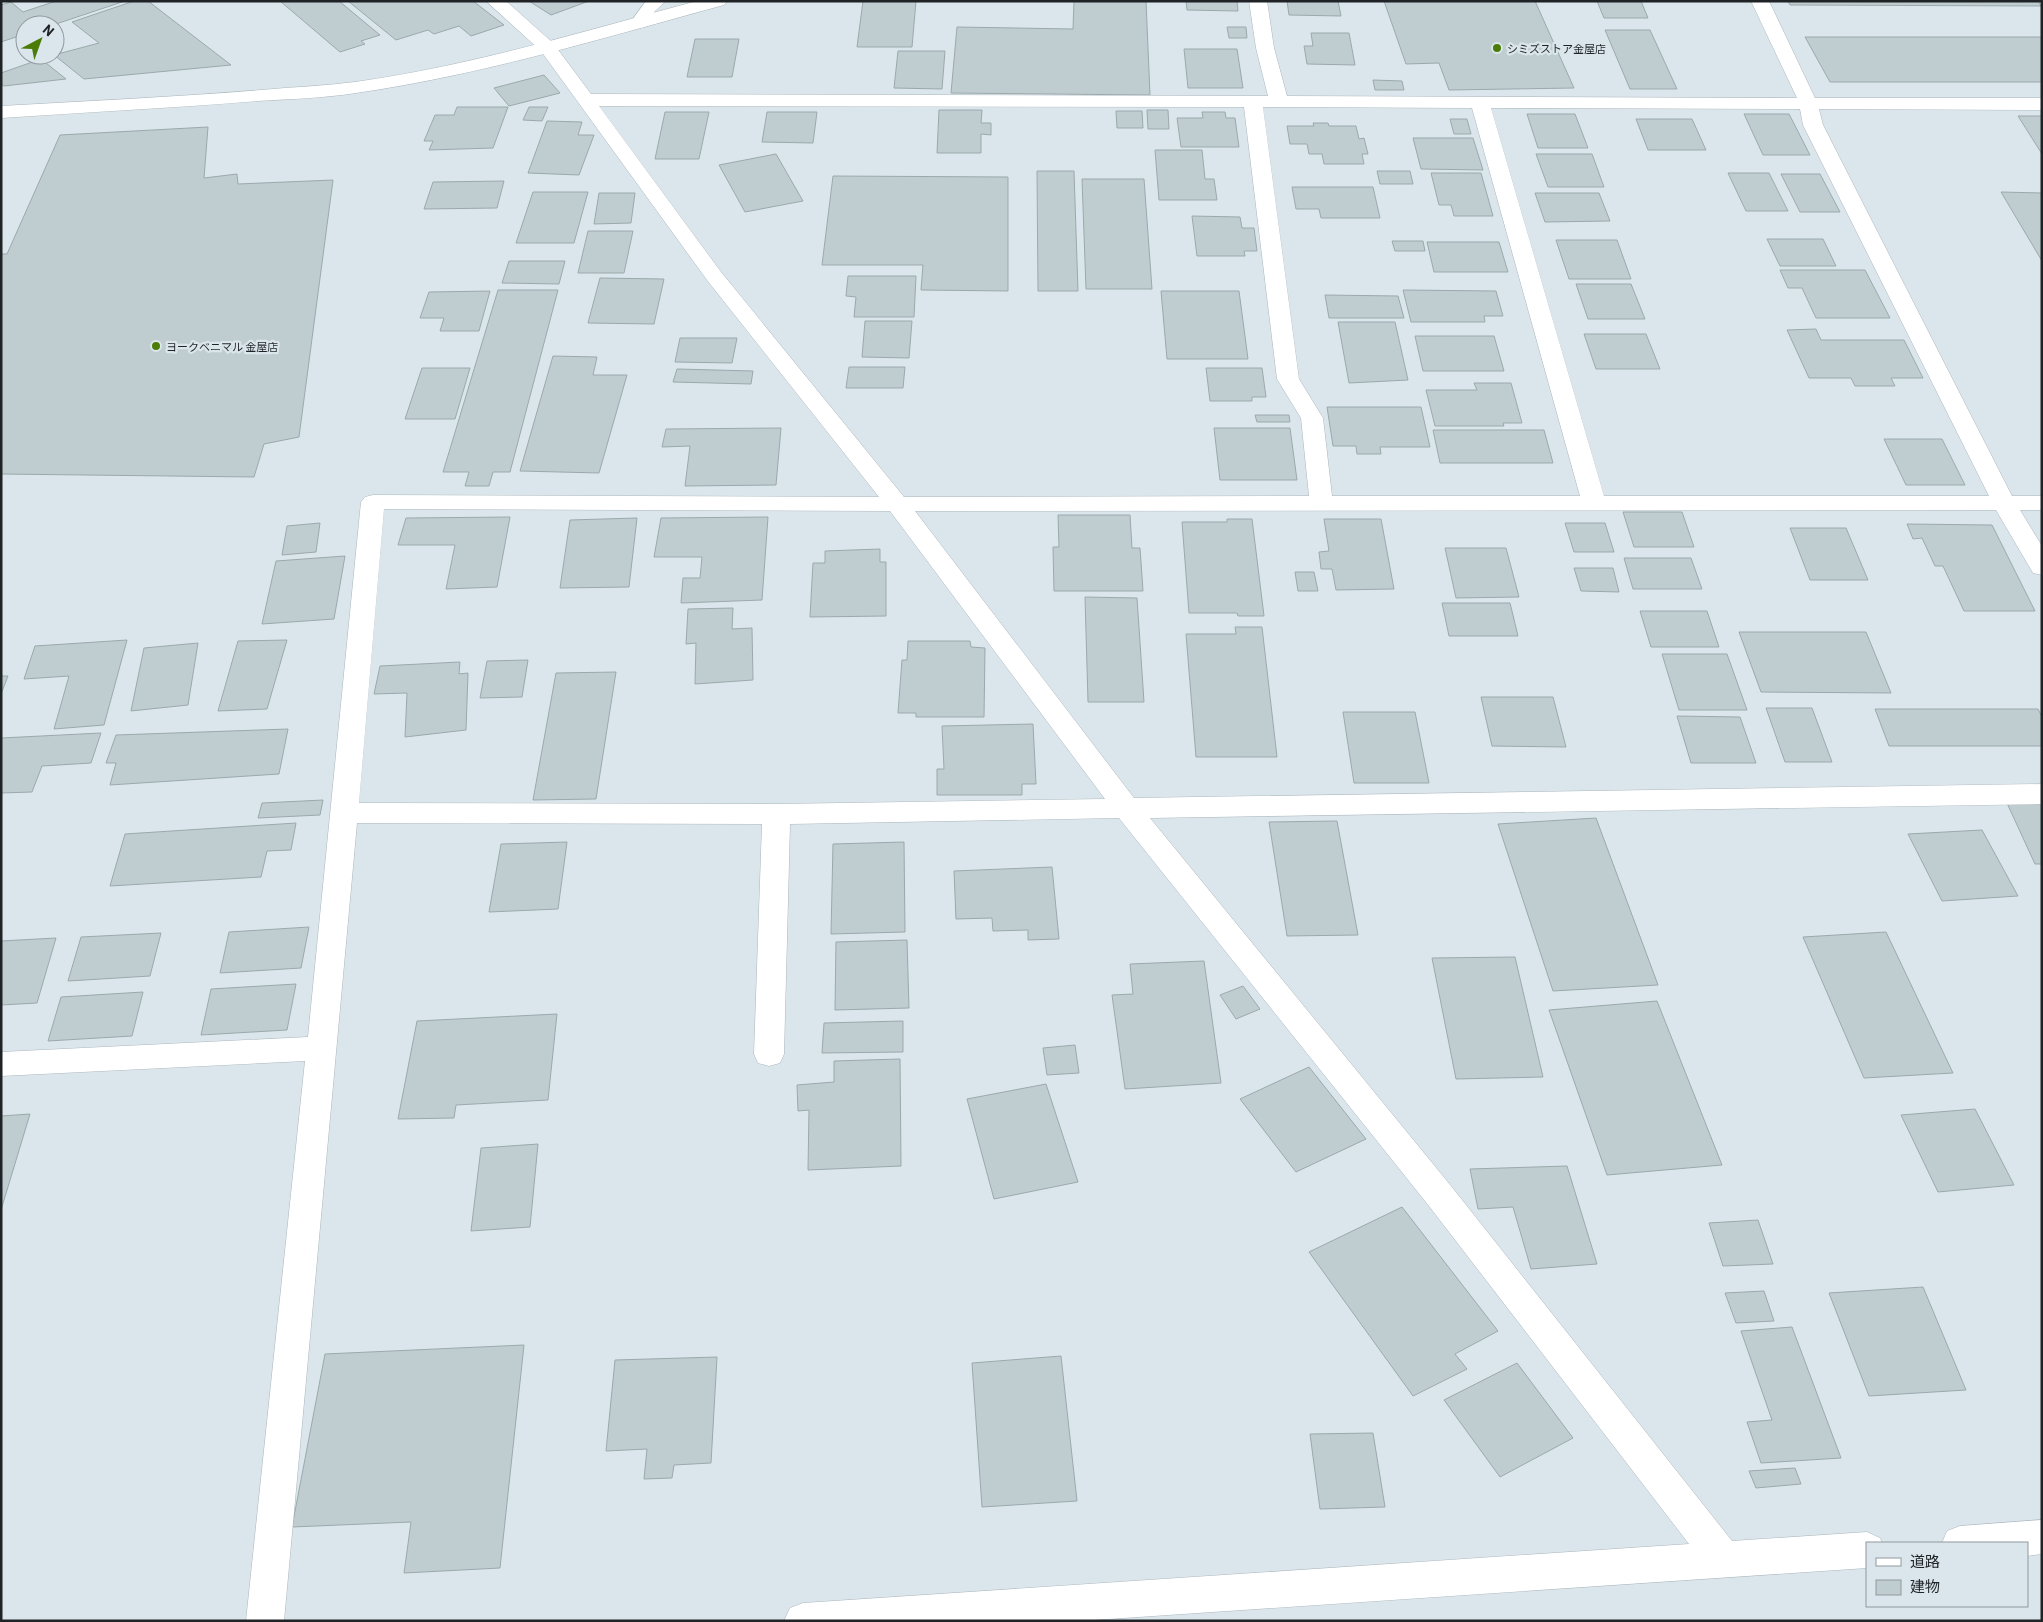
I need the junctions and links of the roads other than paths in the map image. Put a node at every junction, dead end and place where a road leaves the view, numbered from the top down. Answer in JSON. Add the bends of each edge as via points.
{"nodes":[{"id":1,"x":495,"y":1,"type":"edge"},
{"id":2,"x":657,"y":1,"type":"edge"},
{"id":3,"x":718,"y":1,"type":"edge"},
{"id":4,"x":1258,"y":1,"type":"edge"},
{"id":5,"x":1760,"y":1,"type":"edge"},
{"id":6,"x":639,"y":23,"type":"junction"},
{"id":7,"x":547,"y":47,"type":"junction"},
{"id":8,"x":585,"y":100,"type":"junction"},
{"id":9,"x":1480,"y":102,"type":"junction"},
{"id":10,"x":1808,"y":102,"type":"junction"},
{"id":11,"x":1253,"y":103,"type":"junction"},
{"id":12,"x":1279,"y":103,"type":"junction"},
{"id":13,"x":2042,"y":104,"type":"edge"},
{"id":14,"x":1,"y":112,"type":"edge"},
{"id":15,"x":1321,"y":502,"type":"junction"},
{"id":16,"x":1594,"y":502,"type":"junction"},
{"id":17,"x":2004,"y":503,"type":"junction"},
{"id":18,"x":2042,"y":503,"type":"edge"},
{"id":19,"x":897,"y":504,"type":"junction"},
{"id":20,"x":2042,"y":567,"type":"edge"},
{"id":21,"x":2042,"y":794,"type":"edge"},
{"id":22,"x":1127,"y":809,"type":"junction"},
{"id":23,"x":344,"y":812,"type":"junction"},
{"id":24,"x":776,"y":814,"type":"junction"},
{"id":25,"x":322,"y":1048,"type":"junction"},
{"id":26,"x":768,"y":1054,"type":"dead end"},
{"id":27,"x":1,"y":1064,"type":"edge"},
{"id":28,"x":2042,"y":1538,"type":"edge"},
{"id":29,"x":1976,"y":1542,"type":"edge"},
{"id":30,"x":1866,"y":1550,"type":"edge"},
{"id":31,"x":1724,"y":1560,"type":"junction"},
{"id":32,"x":265,"y":1621,"type":"edge"},
{"id":33,"x":803,"y":1621,"type":"edge"}],
"edges":[{"from":1,"to":7,"type":"street"},
{"from":2,"to":6,"type":"street"},
{"from":3,"to":6,"type":"street"},
{"from":4,"to":12,"type":"street"},
{"from":5,"to":10,"type":"street"},
{"from":6,"to":7,"type":"street"},
{"from":7,"to":8,"type":"street"},
{"from":7,"to":14,"type":"street","via":[[438,74],[354,88]]},
{"from":8,"to":11,"type":"street"},
{"from":8,"to":19,"type":"street","via":[[714,276]]},
{"from":9,"to":10,"type":"street"},
{"from":9,"to":12,"type":"street"},
{"from":9,"to":16,"type":"street"},
{"from":10,"to":13,"type":"street"},
{"from":10,"to":17,"type":"street","via":[[1813,125]]},
{"from":11,"to":12,"type":"street"},
{"from":11,"to":15,"type":"street","via":[[1288,379],[1312,418]]},
{"from":15,"to":16,"type":"street"},
{"from":15,"to":19,"type":"street"},
{"from":16,"to":17,"type":"street"},
{"from":17,"to":18,"type":"street"},
{"from":17,"to":20,"type":"street"},
{"from":19,"to":22,"type":"street"},
{"from":19,"to":23,"type":"street","via":[[373,502]]},
{"from":21,"to":22,"type":"street"},
{"from":22,"to":24,"type":"street"},
{"from":22,"to":31,"type":"street","via":[[1440,1196]]},
{"from":23,"to":24,"type":"street"},
{"from":23,"to":25,"type":"street"},
{"from":24,"to":26,"type":"street"},
{"from":25,"to":27,"type":"street"},
{"from":25,"to":32,"type":"street"},
{"from":28,"to":29,"type":"street"},
{"from":30,"to":31,"type":"street"},
{"from":31,"to":33,"type":"street"}]}
